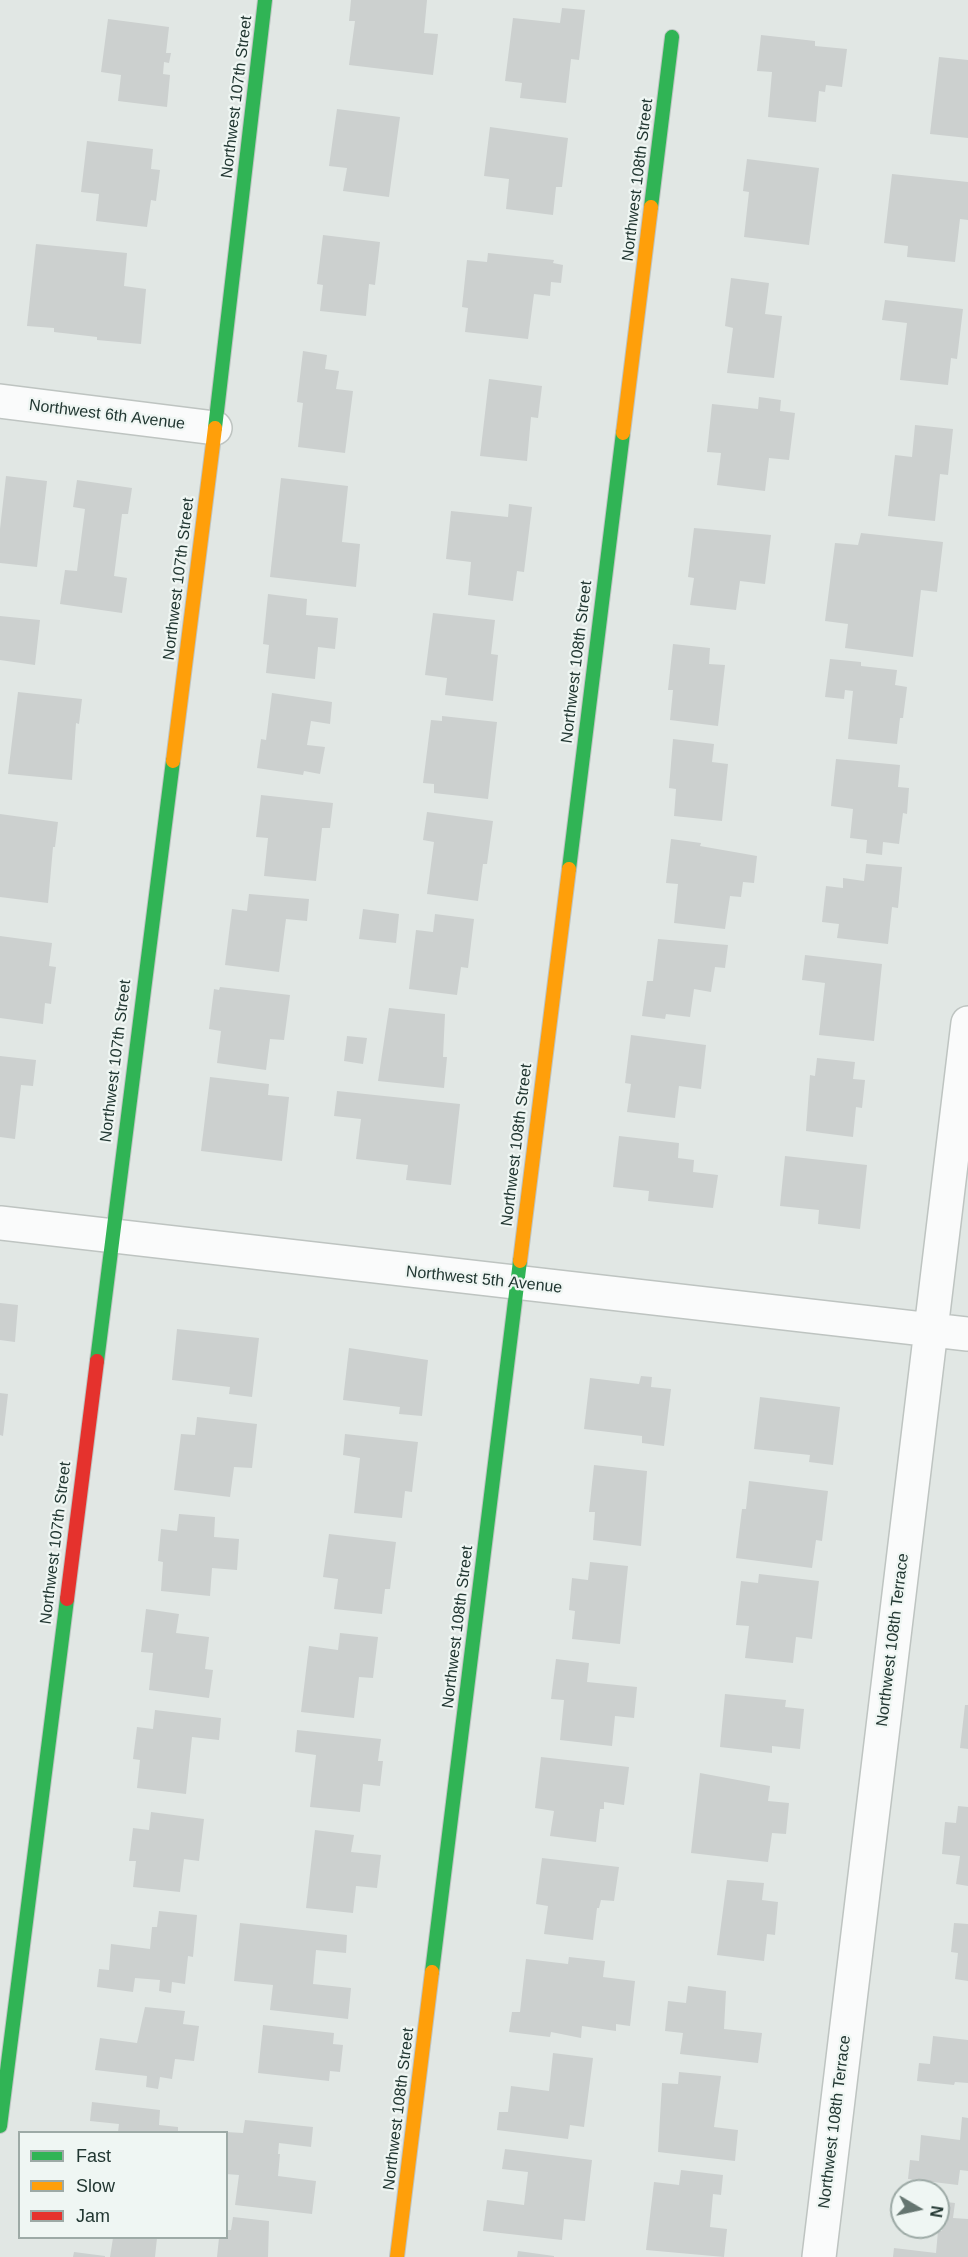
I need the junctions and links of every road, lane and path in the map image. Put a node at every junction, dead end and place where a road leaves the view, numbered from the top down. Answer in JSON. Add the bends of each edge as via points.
{"nodes":[{"id":1,"x":265,"y":0,"type":"edge"},
{"id":2,"x":672,"y":37,"type":"dead end"},
{"id":3,"x":0,"y":401,"type":"edge"},
{"id":4,"x":215,"y":428,"type":"junction"},
{"id":5,"x":968,"y":1023,"type":"edge"},
{"id":6,"x":0,"y":1223,"type":"edge"},
{"id":7,"x":110,"y":1237,"type":"junction"},
{"id":8,"x":516,"y":1284,"type":"junction"},
{"id":9,"x":930,"y":1330,"type":"junction"},
{"id":10,"x":968,"y":1334,"type":"edge"},
{"id":11,"x":0,"y":2126,"type":"edge"},
{"id":12,"x":397,"y":2257,"type":"edge"},
{"id":13,"x":819,"y":2257,"type":"edge"}],
"edges":[{"from":1,"to":4,"type":"street","name":"Northwest 107th Street"},
{"from":2,"to":8,"type":"street","name":"Northwest 108th Street"},
{"from":3,"to":4,"type":"street","name":"Northwest 6th Avenue"},
{"from":4,"to":7,"type":"street","name":"Northwest 107th Street"},
{"from":5,"to":9,"type":"street","name":"Northwest 108th Terrace"},
{"from":6,"to":7,"type":"street","name":"Northwest 5th Avenue"},
{"from":7,"to":8,"type":"street","name":"Northwest 5th Avenue"},
{"from":7,"to":11,"type":"street","name":"Northwest 107th Street"},
{"from":8,"to":9,"type":"street","name":"Northwest 5th Avenue"},
{"from":8,"to":12,"type":"street","name":"Northwest 108th Street"},
{"from":9,"to":10,"type":"street","name":"Northwest 5th Avenue"},
{"from":9,"to":13,"type":"street","name":"Northwest 108th Terrace"}]}
